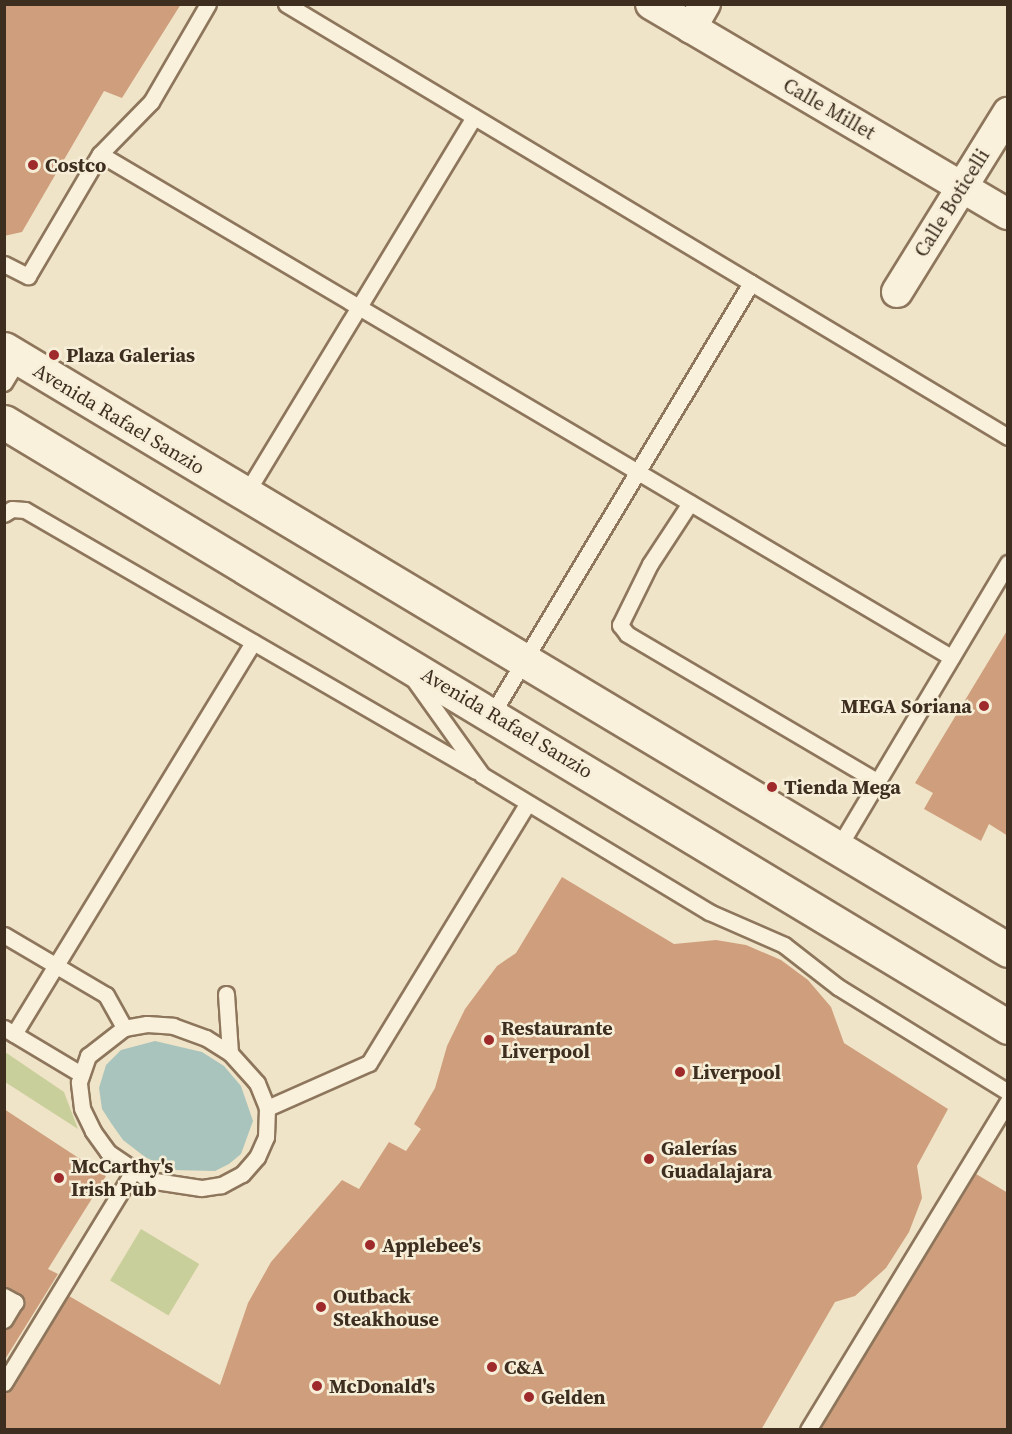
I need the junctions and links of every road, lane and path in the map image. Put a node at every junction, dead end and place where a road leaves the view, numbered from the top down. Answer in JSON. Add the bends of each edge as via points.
{"nodes":[{"id":1,"x":208,"y":4,"type":"edge"},
{"id":2,"x":286,"y":4,"type":"edge"},
{"id":3,"x":651,"y":4,"type":"edge"},
{"id":4,"x":698,"y":16,"type":"edge"},
{"id":5,"x":1008,"y":113,"type":"edge"},
{"id":6,"x":474,"y":117,"type":"junction"},
{"id":7,"x":100,"y":154,"type":"junction"},
{"id":8,"x":962,"y":187,"type":"junction"},
{"id":9,"x":1008,"y":214,"type":"edge"},
{"id":10,"x":4,"y":264,"type":"edge"},
{"id":11,"x":751,"y":283,"type":"junction"},
{"id":12,"x":897,"y":292,"type":"dead end"},
{"id":13,"x":359,"y":307,"type":"junction"},
{"id":14,"x":9,"y":363,"type":"edge"},
{"id":15,"x":4,"y":422,"type":"edge"},
{"id":16,"x":1008,"y":437,"type":"edge"},
{"id":17,"x":638,"y":472,"type":"junction"},
{"id":18,"x":245,"y":495,"type":"junction"},
{"id":19,"x":690,"y":503,"type":"junction"},
{"id":20,"x":4,"y":514,"type":"edge"},
{"id":21,"x":1008,"y":563,"type":"edge"},
{"id":22,"x":253,"y":642,"type":"junction"},
{"id":23,"x":396,"y":656,"type":"junction"},
{"id":24,"x":951,"y":657,"type":"junction"},
{"id":25,"x":523,"y":661,"type":"junction"},
{"id":26,"x":492,"y":714,"type":"junction"},
{"id":27,"x":482,"y":775,"type":"junction"},
{"id":28,"x":877,"y":782,"type":"junction"},
{"id":29,"x":527,"y":804,"type":"junction"},
{"id":30,"x":838,"y":848,"type":"junction"},
{"id":31,"x":4,"y":935,"type":"edge"},
{"id":32,"x":1008,"y":950,"type":"edge"},
{"id":33,"x":56,"y":966,"type":"junction"},
{"id":34,"x":226,"y":994,"type":"dead end"},
{"id":35,"x":1008,"y":1027,"type":"edge"},
{"id":36,"x":124,"y":1028,"type":"junction"},
{"id":37,"x":9,"y":1031,"type":"edge"},
{"id":38,"x":230,"y":1053,"type":"junction"},
{"id":39,"x":81,"y":1074,"type":"junction"},
{"id":40,"x":1008,"y":1092,"type":"edge"},
{"id":41,"x":1008,"y":1101,"type":"edge"},
{"id":42,"x":267,"y":1108,"type":"junction"},
{"id":43,"x":133,"y":1172,"type":"junction"},
{"id":44,"x":4,"y":1296,"type":"edge"},
{"id":45,"x":4,"y":1320,"type":"edge"},
{"id":46,"x":4,"y":1383,"type":"edge"},
{"id":47,"x":808,"y":1430,"type":"edge"}],
"edges":[{"from":1,"to":7,"type":"lane","via":[[151,102]]},
{"from":2,"to":6,"type":"lane"},
{"from":3,"to":4,"type":"street","name":"Calle Millet"},
{"from":4,"to":8,"type":"street","name":"Calle Millet"},
{"from":5,"to":8,"type":"street","name":"Calle Boticelli"},
{"from":6,"to":11,"type":"lane"},
{"from":6,"to":13,"type":"lane"},
{"from":7,"to":10,"type":"lane","via":[[28,276]]},
{"from":7,"to":13,"type":"lane"},
{"from":8,"to":9,"type":"street","name":"Calle Millet"},
{"from":8,"to":12,"type":"street","name":"Calle Boticelli"},
{"from":11,"to":16,"type":"lane"},
{"from":11,"to":17,"type":"lane"},
{"from":13,"to":17,"type":"lane"},
{"from":13,"to":18,"type":"lane"},
{"from":14,"to":18,"type":"main road","name":"Avenida Rafael Sanzio"},
{"from":15,"to":23,"type":"main road","name":"Avenida Rafael Sanzio"},
{"from":17,"to":19,"type":"lane"},
{"from":17,"to":25,"type":"lane"},
{"from":18,"to":25,"type":"main road","name":"Avenida Rafael Sanzio"},
{"from":19,"to":24,"type":"lane"},
{"from":19,"to":28,"type":"lane","via":[[650,564],[620,626],[627,634]]},
{"from":20,"to":22,"type":"lane","via":[[12,509],[25,510]]},
{"from":21,"to":24,"type":"lane"},
{"from":22,"to":27,"type":"lane"},
{"from":22,"to":33,"type":"lane"},
{"from":23,"to":26,"type":"main road","name":"Avenida Rafael Sanzio"},
{"from":23,"to":27,"type":"lane"},
{"from":24,"to":28,"type":"lane"},
{"from":25,"to":26,"type":"lane"},
{"from":25,"to":30,"type":"main road","name":"Avenida Rafael Sanzio"},
{"from":26,"to":35,"type":"main road","name":"Avenida Rafael Sanzio"},
{"from":27,"to":29,"type":"lane"},
{"from":28,"to":30,"type":"lane"},
{"from":29,"to":40,"type":"lane","via":[[709,912],[784,945],[838,987]]},
{"from":29,"to":42,"type":"lane","via":[[369,1063]]},
{"from":30,"to":32,"type":"main road","name":"Avenida Rafael Sanzio"},
{"from":31,"to":33,"type":"lane"},
{"from":33,"to":36,"type":"lane","via":[[106,995]]},
{"from":33,"to":37,"type":"lane"},
{"from":34,"to":38,"type":"lane"},
{"from":36,"to":38,"type":"lane","via":[[147,1024],[173,1026],[206,1038]]},
{"from":36,"to":39,"type":"lane","via":[[88,1056]]},
{"from":37,"to":39,"type":"lane"},
{"from":38,"to":42,"type":"lane","via":[[257,1083]]},
{"from":39,"to":43,"type":"lane","via":[[82,1108],[93,1131],[108,1152]]},
{"from":41,"to":47,"type":"lane"},
{"from":42,"to":43,"type":"lane","via":[[266,1137],[257,1157],[242,1174],[221,1185],[173,1186]]},
{"from":43,"to":46,"type":"lane"},
{"from":44,"to":45,"type":"lane","via":[[15,1302]]}]}
